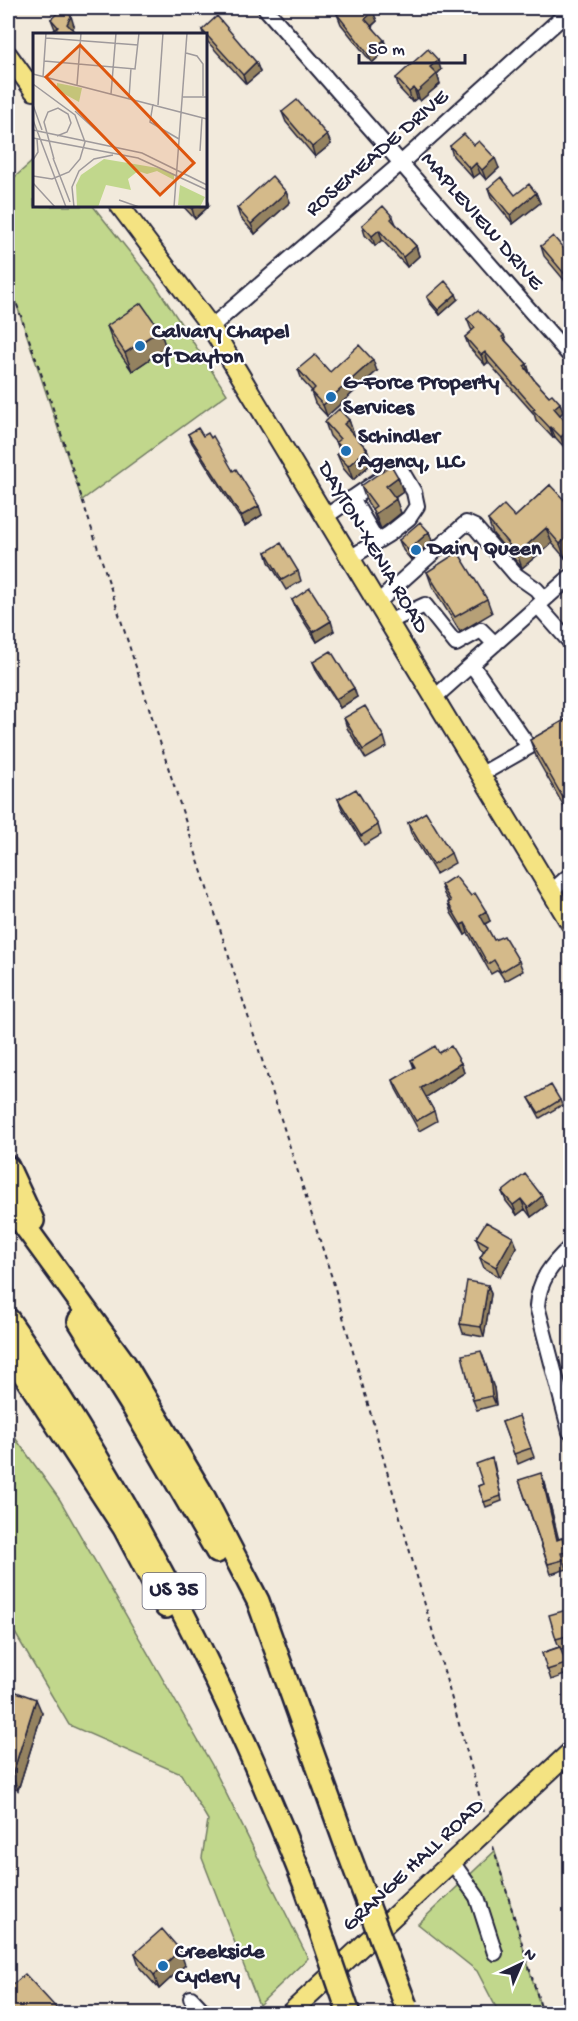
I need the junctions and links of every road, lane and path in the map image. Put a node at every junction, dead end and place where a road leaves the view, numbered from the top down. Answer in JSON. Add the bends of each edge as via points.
{"nodes":[{"id":1,"x":265,"y":8,"type":"edge"},
{"id":2,"x":570,"y":10,"type":"edge"},
{"id":3,"x":8,"y":56,"type":"edge"},
{"id":4,"x":33,"y":90,"type":"edge"},
{"id":5,"x":401,"y":163,"type":"junction"},
{"id":6,"x":121,"y":207,"type":"edge"},
{"id":7,"x":8,"y":279,"type":"edge"},
{"id":8,"x":211,"y":327,"type":"junction"},
{"id":9,"x":570,"y":356,"type":"edge"},
{"id":10,"x":352,"y":498,"type":"junction"},
{"id":11,"x":325,"y":517,"type":"junction"},
{"id":12,"x":377,"y":541,"type":"junction"},
{"id":13,"x":350,"y":558,"type":"junction"},
{"id":14,"x":570,"y":577,"type":"edge"},
{"id":15,"x":542,"y":602,"type":"junction"},
{"id":16,"x":377,"y":603,"type":"junction"},
{"id":17,"x":388,"y":622,"type":"junction"},
{"id":18,"x":570,"y":642,"type":"edge"},
{"id":19,"x":495,"y":644,"type":"junction"},
{"id":20,"x":472,"y":665,"type":"junction"},
{"id":21,"x":434,"y":698,"type":"junction"},
{"id":22,"x":480,"y":775,"type":"junction"},
{"id":23,"x":570,"y":875,"type":"edge"},
{"id":24,"x":551,"y":892,"type":"junction"},
{"id":25,"x":570,"y":923,"type":"edge"},
{"id":26,"x":8,"y":1167,"type":"edge"},
{"id":27,"x":8,"y":1203,"type":"edge"},
{"id":28,"x":8,"y":1224,"type":"edge"},
{"id":29,"x":570,"y":1247,"type":"edge"},
{"id":30,"x":45,"y":1252,"type":"junction"},
{"id":31,"x":8,"y":1319,"type":"edge"},
{"id":32,"x":8,"y":1350,"type":"edge"},
{"id":33,"x":570,"y":1432,"type":"edge"},
{"id":34,"x":313,"y":1752,"type":"junction"},
{"id":35,"x":570,"y":1752,"type":"edge"},
{"id":36,"x":271,"y":1797,"type":"junction"},
{"id":37,"x":488,"y":1828,"type":"junction"},
{"id":38,"x":452,"y":1862,"type":"junction"},
{"id":39,"x":495,"y":1953,"type":"dead end"},
{"id":40,"x":191,"y":1998,"type":"dead end"},
{"id":41,"x":407,"y":2010,"type":"edge"},
{"id":42,"x":206,"y":2013,"type":"edge"},
{"id":43,"x":289,"y":2013,"type":"edge"},
{"id":44,"x":349,"y":2013,"type":"edge"},
{"id":45,"x":543,"y":2013,"type":"edge"}],
"edges":[{"from":1,"to":5,"type":"street","name":"MAPLEVIEW DRIVE"},
{"from":2,"to":5,"type":"street","name":"ROSEMEADE DRIVE"},
{"from":3,"to":4,"type":"main road"},
{"from":5,"to":8,"type":"street","name":"ROSEMEADE DRIVE"},
{"from":5,"to":9,"type":"street","name":"MAPLEVIEW DRIVE"},
{"from":6,"to":8,"type":"main road","name":"DAYTON-XENIA ROAD"},
{"from":7,"to":37,"type":"path","via":[[332,1278]]},
{"from":8,"to":11,"type":"main road","name":"DAYTON-XENIA ROAD"},
{"from":10,"to":11,"type":"street"},
{"from":10,"to":12,"type":"street"},
{"from":10,"to":12,"type":"street","via":[[392,471],[401,470],[406,477],[417,506],[409,518]]},
{"from":11,"to":13,"type":"main road","name":"DAYTON-XENIA ROAD"},
{"from":12,"to":13,"type":"street"},
{"from":13,"to":16,"type":"main road","name":"DAYTON-XENIA ROAD"},
{"from":14,"to":15,"type":"street"},
{"from":15,"to":16,"type":"street","via":[[536,589],[516,575],[475,527],[466,523]]},
{"from":15,"to":18,"type":"street"},
{"from":15,"to":19,"type":"street"},
{"from":16,"to":17,"type":"main road","name":"DAYTON-XENIA ROAD"},
{"from":17,"to":19,"type":"street","via":[[425,605],[456,644],[481,630]]},
{"from":17,"to":21,"type":"main road","name":"DAYTON-XENIA ROAD"},
{"from":19,"to":20,"type":"street"},
{"from":20,"to":21,"type":"street"},
{"from":20,"to":22,"type":"street","via":[[529,747]]},
{"from":21,"to":22,"type":"main road","name":"DAYTON-XENIA ROAD"},
{"from":22,"to":24,"type":"main road","name":"DAYTON-XENIA ROAD"},
{"from":23,"to":24,"type":"street"},
{"from":24,"to":25,"type":"main road","name":"DAYTON-XENIA ROAD"},
{"from":26,"to":30,"type":"highway"},
{"from":27,"to":30,"type":"highway"},
{"from":28,"to":34,"type":"highway","number":"US 35","via":[[77,1319],[182,1488],[266,1644]]},
{"from":29,"to":33,"type":"street","via":[[547,1271],[538,1291],[537,1306]]},
{"from":30,"to":34,"type":"highway","via":[[125,1364],[203,1495],[258,1601]]},
{"from":31,"to":36,"type":"highway","number":"US 35","via":[[84,1435],[165,1574]]},
{"from":32,"to":36,"type":"highway","via":[[124,1528]]},
{"from":34,"to":41,"type":"highway","number":"US 35","bridge":true},
{"from":35,"to":37,"type":"main road","name":"GRANGE HALL ROAD"},
{"from":36,"to":44,"type":"highway","number":"US 35","bridge":true},
{"from":37,"to":38,"type":"main road","name":"GRANGE HALL ROAD"},
{"from":37,"to":45,"type":"path"},
{"from":38,"to":39,"type":"street","via":[[477,1897]]},
{"from":38,"to":43,"type":"main road","name":"GRANGE HALL ROAD"},
{"from":40,"to":42,"type":"street"}]}
